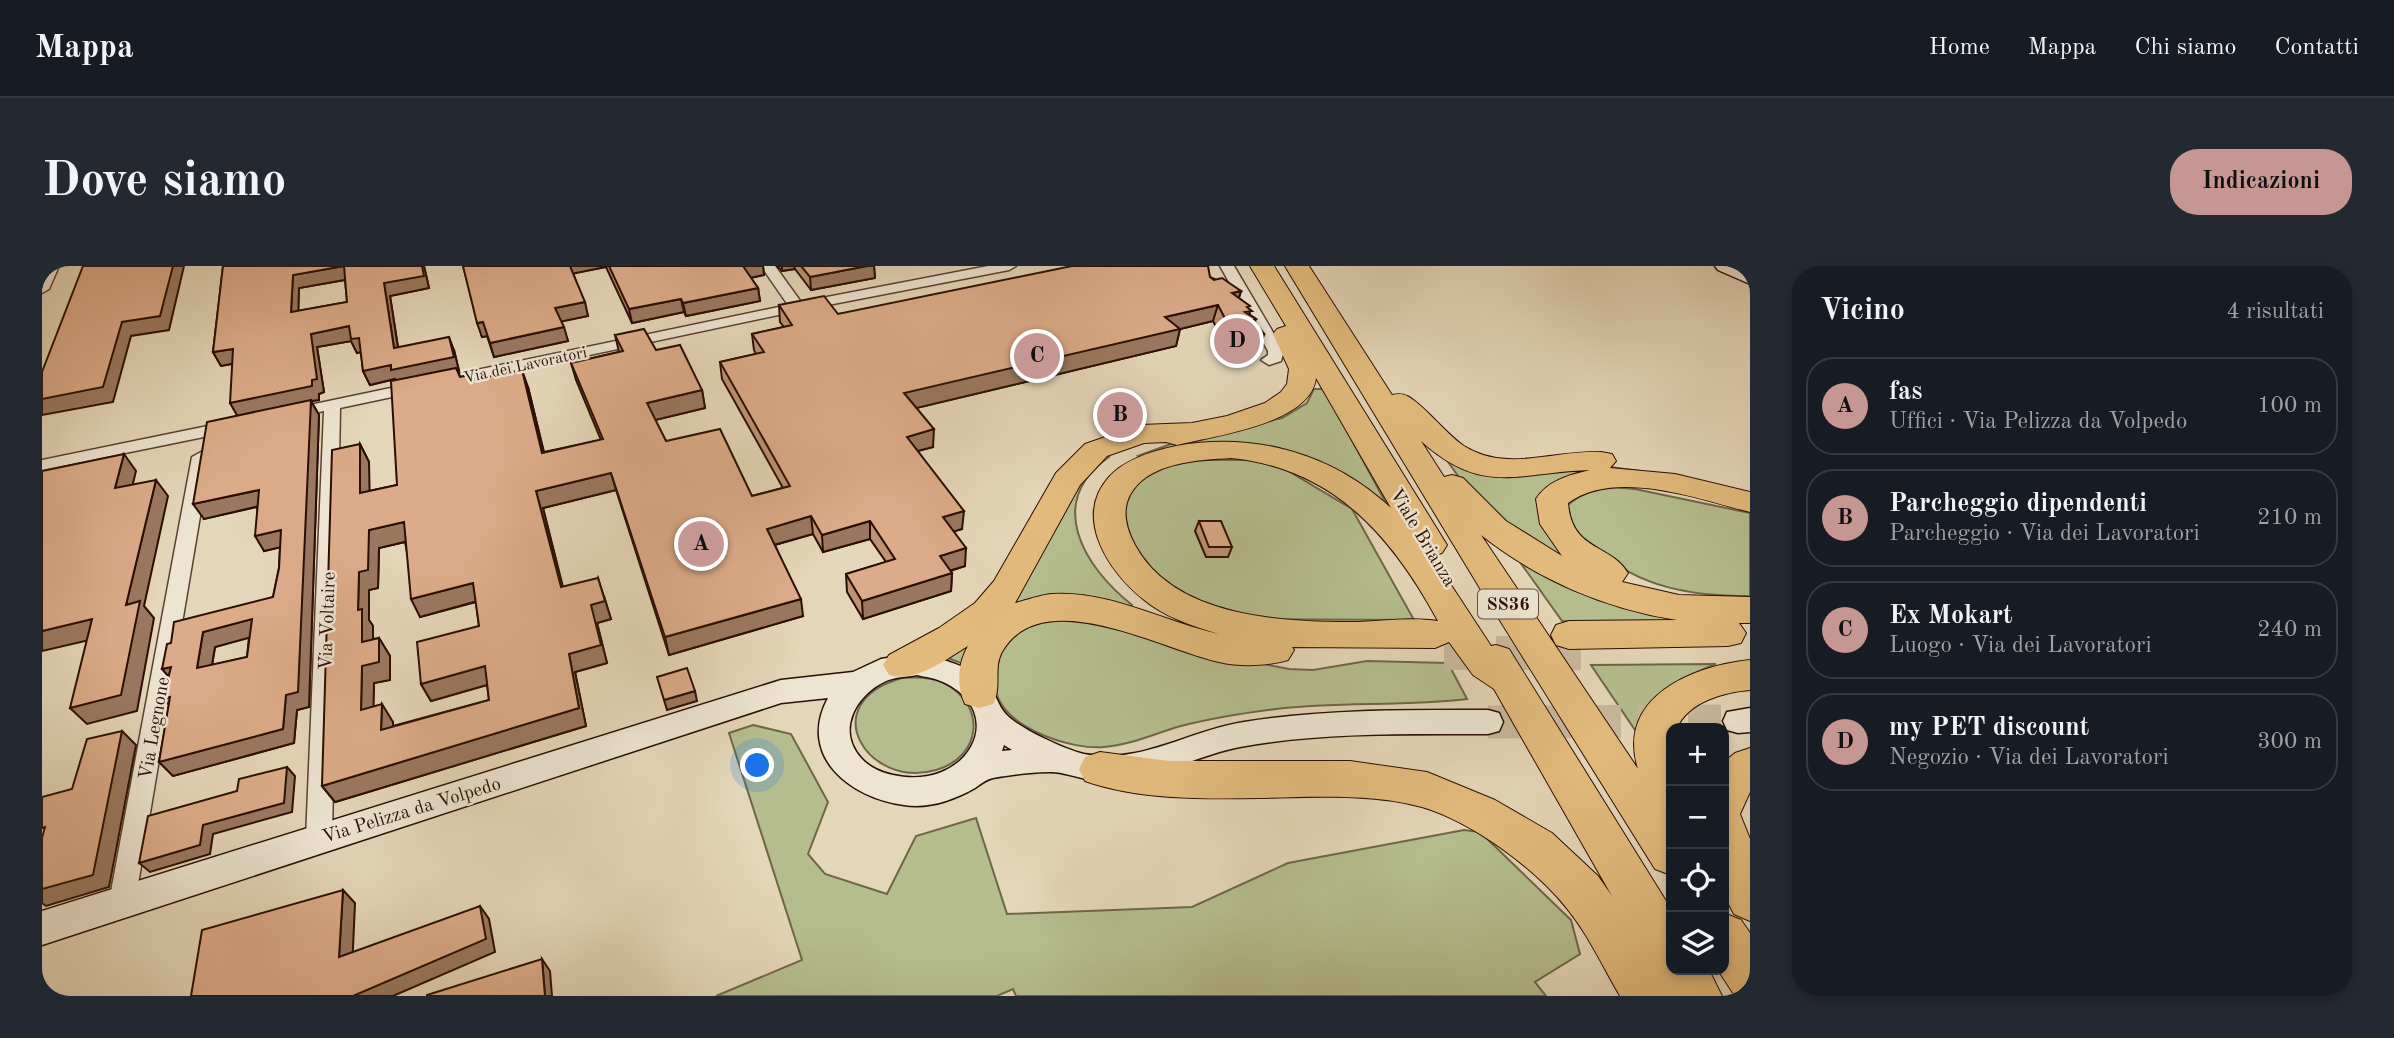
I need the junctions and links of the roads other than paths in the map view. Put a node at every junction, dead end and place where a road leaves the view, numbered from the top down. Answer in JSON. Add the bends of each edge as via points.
{"nodes":[{"id":1,"x":52,"y":266,"type":"edge"},
{"id":2,"x":768,"y":266,"type":"edge"},
{"id":3,"x":1009,"y":266,"type":"edge"},
{"id":4,"x":1015,"y":266,"type":"edge"},
{"id":5,"x":1227,"y":266,"type":"edge"},
{"id":6,"x":1262,"y":266,"type":"edge"},
{"id":7,"x":1297,"y":266,"type":"edge"},
{"id":8,"x":1724,"y":266,"type":"edge"},
{"id":9,"x":1730,"y":266,"type":"edge"},
{"id":10,"x":1750,"y":277,"type":"edge"},
{"id":11,"x":42,"y":289,"type":"edge"},
{"id":12,"x":797,"y":307,"type":"junction"},
{"id":13,"x":1294,"y":319,"type":"junction"},
{"id":14,"x":1350,"y":349,"type":"junction"},
{"id":15,"x":1269,"y":360,"type":"dead end"},
{"id":16,"x":1394,"y":396,"type":"junction"},
{"id":17,"x":332,"y":404,"type":"junction"},
{"id":18,"x":269,"y":418,"type":"edge"},
{"id":19,"x":244,"y":423,"type":"edge"},
{"id":20,"x":206,"y":431,"type":"junction"},
{"id":21,"x":1192,"y":432,"type":"junction"},
{"id":22,"x":42,"y":465,"type":"edge"},
{"id":23,"x":1750,"y":486,"type":"edge"},
{"id":24,"x":1750,"y":502,"type":"edge"},
{"id":25,"x":1750,"y":609,"type":"edge"},
{"id":26,"x":1750,"y":633,"type":"edge"},
{"id":27,"x":1253,"y":648,"type":"junction"},
{"id":28,"x":1750,"y":652,"type":"edge"},
{"id":29,"x":902,"y":665,"type":"junction"},
{"id":30,"x":1750,"y":675,"type":"edge"},
{"id":31,"x":1508,"y":679,"type":"junction"},
{"id":32,"x":856,"y":682,"type":"junction"},
{"id":33,"x":781,"y":692,"type":"junction"},
{"id":34,"x":986,"y":707,"type":"junction"},
{"id":35,"x":834,"y":719,"type":"junction"},
{"id":36,"x":1488,"y":722,"type":"tunnel mouth"},
{"id":37,"x":1057,"y":760,"type":"junction"},
{"id":38,"x":1750,"y":765,"type":"edge"},
{"id":39,"x":1100,"y":769,"type":"junction"},
{"id":40,"x":973,"y":771,"type":"junction"},
{"id":41,"x":1666,"y":786,"type":"edge"},
{"id":42,"x":1729,"y":792,"type":"edge"},
{"id":43,"x":319,"y":838,"type":"junction"},
{"id":44,"x":1729,"y":843,"type":"edge"},
{"id":45,"x":1667,"y":849,"type":"edge"},
{"id":46,"x":1729,"y":889,"type":"edge"},
{"id":47,"x":1750,"y":899,"type":"edge"},
{"id":48,"x":122,"y":902,"type":"junction"},
{"id":49,"x":1750,"y":922,"type":"edge"},
{"id":50,"x":42,"y":928,"type":"edge"},
{"id":51,"x":1729,"y":944,"type":"edge"},
{"id":52,"x":1666,"y":945,"type":"edge"},
{"id":53,"x":1684,"y":975,"type":"edge"},
{"id":54,"x":1750,"y":976,"type":"edge"},
{"id":55,"x":1649,"y":996,"type":"edge"},
{"id":56,"x":1697,"y":996,"type":"edge"}],
"edges":[{"from":1,"to":11,"type":"street"},
{"from":2,"to":12,"type":"street"},
{"from":3,"to":4,"type":"street","name":"Via dei Lavoratori"},
{"from":3,"to":12,"type":"street","name":"Via dei Lavoratori"},
{"from":5,"to":15,"type":"street","via":[[1276,351],[1276,358]]},
{"from":6,"to":13,"type":"highway","name":"Viale Brianza","number":"SS36"},
{"from":7,"to":14,"type":"highway","name":"Viale Brianza","number":"SS36"},
{"from":8,"to":10,"type":"main road"},
{"from":9,"to":10,"type":"main road"},
{"from":12,"to":17,"type":"street","name":"Via dei Lavoratori"},
{"from":13,"to":21,"type":"highway","via":[[1285,332],[1303,379],[1291,401],[1268,413]]},
{"from":13,"to":31,"type":"highway","name":"Viale Brianza","number":"SS36"},
{"from":14,"to":16,"type":"highway","via":[[1382,378]]},
{"from":14,"to":45,"type":"highway","name":"Viale Brianza","number":"SS36"},
{"from":16,"to":23,"type":"highway","via":[[1438,444],[1485,466],[1510,470],[1596,461]]},
{"from":16,"to":25,"type":"highway","via":[[1461,496],[1527,551],[1637,599],[1699,610]]},
{"from":17,"to":18,"type":"street","name":"Via dei Lavoratori"},
{"from":17,"to":43,"type":"street","name":"Via Voltaire"},
{"from":19,"to":20,"type":"street"},
{"from":20,"to":22,"type":"street"},
{"from":20,"to":48,"type":"street","name":"Via Legnone"},
{"from":21,"to":27,"type":"highway","via":[[1156,443],[1110,468],[1089,501],[1087,531],[1115,578],[1153,609],[1180,624]]},
{"from":21,"to":29,"type":"highway","via":[[1140,434],[1096,450],[1067,480],[1007,589],[988,612]]},
{"from":24,"to":25,"type":"highway","via":[[1604,476],[1562,488],[1552,499],[1551,515],[1571,546],[1626,580],[1678,597]]},
{"from":26,"to":28,"type":"highway","via":[[1575,644]]},
{"from":27,"to":31,"type":"highway","via":[[1300,653],[1440,643],[1252,630],[1200,614],[1165,595],[1130,566],[1113,539],[1111,501],[1135,470],[1163,457],[1228,449],[1258,452],[1317,470],[1354,493],[1387,522],[1447,604],[1481,663]]},
{"from":27,"to":34,"type":"highway","via":[[1224,650],[1102,611],[1034,610],[1007,623],[987,645],[981,660]]},
{"from":29,"to":32,"type":"main road"},
{"from":29,"to":34,"type":"main road","via":[[917,664],[959,676]]},
{"from":30,"to":41,"type":"highway","via":[[1715,679],[1686,693],[1663,715],[1654,738]]},
{"from":31,"to":52,"type":"highway","name":"Viale Brianza","number":"SS36"},
{"from":32,"to":33,"type":"main road","name":"Via Pelizza da Volpedo"},
{"from":32,"to":35,"type":"main road","via":[[841,700]]},
{"from":33,"to":35,"type":"main road","via":[[819,706]]},
{"from":33,"to":43,"type":"main road","name":"Via Pelizza da Volpedo"},
{"from":34,"to":37,"type":"main road"},
{"from":34,"to":40,"type":"main road","via":[[990,747]]},
{"from":35,"to":40,"type":"main road","via":[[834,739],[845,761],[878,786],[922,792],[959,781]]},
{"from":36,"to":39,"type":"main road","via":[[1296,726],[1235,736],[1126,767]]},
{"from":37,"to":39,"type":"main road"},
{"from":37,"to":40,"type":"main road"},
{"from":38,"to":42,"type":"highway","via":[[1735,778]]},
{"from":39,"to":55,"type":"highway","via":[[1168,779],[1350,779],[1427,790],[1480,813],[1536,847],[1582,891]]},
{"from":43,"to":48,"type":"main road","name":"Via Pelizza da Volpedo"},
{"from":44,"to":47,"type":"highway"},
{"from":46,"to":49,"type":"highway"},
{"from":48,"to":50,"type":"main road","name":"Via Pelizza da Volpedo"},
{"from":51,"to":54,"type":"highway"},
{"from":53,"to":56,"type":"highway"}]}
